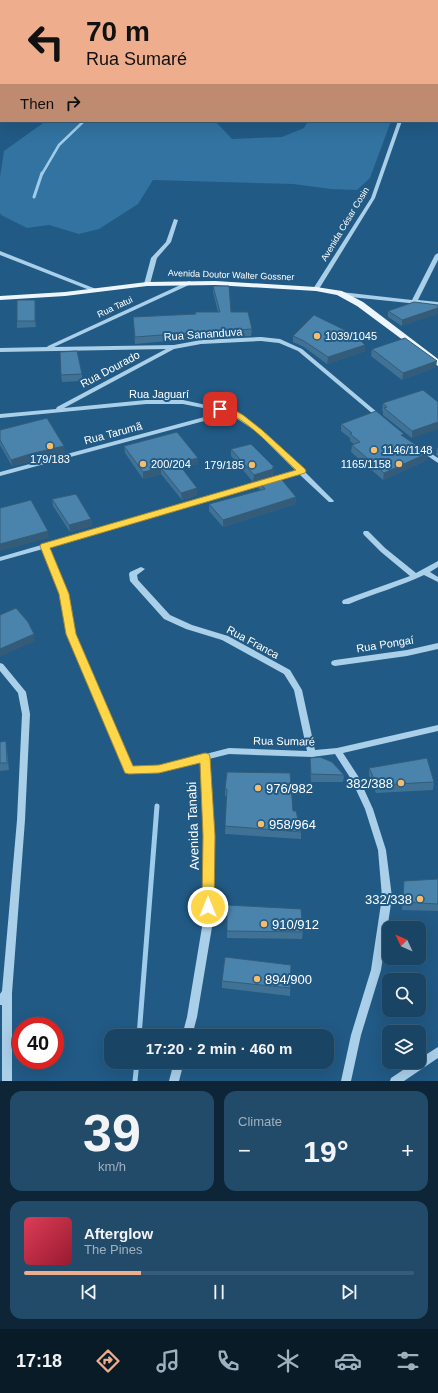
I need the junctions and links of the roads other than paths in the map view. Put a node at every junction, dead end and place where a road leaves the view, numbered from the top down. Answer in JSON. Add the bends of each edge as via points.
{"nodes":[{"id":1,"x":400,"y":122,"type":"edge"},
{"id":2,"x":176,"y":220,"type":"dead end"},
{"id":3,"x":0,"y":252,"type":"edge"},
{"id":4,"x":438,"y":255,"type":"edge"},
{"id":5,"x":189,"y":283,"type":"junction"},
{"id":6,"x":147,"y":284,"type":"junction"},
{"id":7,"x":316,"y":289,"type":"junction"},
{"id":8,"x":94,"y":290,"type":"junction"},
{"id":9,"x":338,"y":293,"type":"junction"},
{"id":10,"x":0,"y":298,"type":"edge"},
{"id":11,"x":414,"y":302,"type":"junction"},
{"id":12,"x":438,"y":304,"type":"edge"},
{"id":13,"x":174,"y":347,"type":"junction"},
{"id":14,"x":48,"y":348,"type":"junction"},
{"id":15,"x":0,"y":350,"type":"edge"},
{"id":16,"x":438,"y":363,"type":"edge"},
{"id":17,"x":56,"y":410,"type":"junction"},
{"id":18,"x":232,"y":412,"type":"junction"},
{"id":19,"x":0,"y":416,"type":"edge"},
{"id":20,"x":385,"y":421,"type":"edge"},
{"id":21,"x":415,"y":444,"type":"edge"},
{"id":22,"x":438,"y":461,"type":"edge"},
{"id":23,"x":302,"y":471,"type":"junction"},
{"id":24,"x":0,"y":474,"type":"edge"},
{"id":25,"x":331,"y":501,"type":"dead end"},
{"id":26,"x":366,"y":533,"type":"dead end"},
{"id":27,"x":44,"y":546,"type":"junction"},
{"id":28,"x":0,"y":559,"type":"edge"},
{"id":29,"x":438,"y":563,"type":"edge"},
{"id":30,"x":141,"y":569,"type":"dead end"},
{"id":31,"x":426,"y":573,"type":"junction"},
{"id":32,"x":416,"y":577,"type":"junction"},
{"id":33,"x":438,"y":580,"type":"edge"},
{"id":34,"x":346,"y":602,"type":"dead end"},
{"id":35,"x":438,"y":646,"type":"edge"},
{"id":36,"x":335,"y":663,"type":"dead end"},
{"id":37,"x":0,"y":666,"type":"edge"},
{"id":38,"x":438,"y":728,"type":"edge"},
{"id":39,"x":337,"y":751,"type":"junction"},
{"id":40,"x":312,"y":754,"type":"junction"},
{"id":41,"x":205,"y":757,"type":"junction"},
{"id":42,"x":4,"y":997,"type":"edge"},
{"id":43,"x":189,"y":1029,"type":"edge"},
{"id":44,"x":438,"y":1052,"type":"edge"},
{"id":45,"x":177,"y":1069,"type":"edge"},
{"id":46,"x":7,"y":1081,"type":"edge"},
{"id":47,"x":174,"y":1081,"type":"edge"},
{"id":48,"x":346,"y":1081,"type":"edge"},
{"id":49,"x":395,"y":1081,"type":"edge"}],
"edges":[{"from":1,"to":7,"type":"street","name":"Avenida César Cosin","via":[[373,198]]},
{"from":2,"to":6,"type":"street","via":[[168,242],[154,258]]},
{"from":3,"to":8,"type":"street"},
{"from":4,"to":11,"type":"street"},
{"from":5,"to":6,"type":"main road","name":"Avenida Doutor Walter Gossner"},
{"from":5,"to":7,"type":"main road","name":"Avenida Doutor Walter Gossner"},
{"from":5,"to":14,"type":"street","name":"Rua Tatui"},
{"from":6,"to":8,"type":"main road","name":"Avenida Doutor Walter Gossner"},
{"from":7,"to":9,"type":"main road","name":"Avenida Doutor Walter Gossner"},
{"from":8,"to":10,"type":"main road","name":"Avenida Doutor Walter Gossner"},
{"from":9,"to":11,"type":"street","name":"Avenida Doutor Walter Gossner"},
{"from":9,"to":16,"type":"main road","via":[[360,304]]},
{"from":11,"to":12,"type":"street","name":"Avenida Doutor Walter Gossner"},
{"from":13,"to":14,"type":"street","name":"Rua Sananduva"},
{"from":13,"to":17,"type":"street","name":"Rua Dourado"},
{"from":13,"to":20,"type":"street","name":"Rua Sananduva","via":[[201,342],[280,341],[300,350]]},
{"from":14,"to":15,"type":"street","name":"Rua Sananduva"},
{"from":17,"to":18,"type":"street","name":"Rua Jaguarí","via":[[146,402],[183,402]]},
{"from":17,"to":19,"type":"street","name":"Rua Jaguarí"},
{"from":18,"to":23,"type":"street","name":"Rua Jaguarí","via":[[259,431]]},
{"from":18,"to":24,"type":"street","name":"Rua Tarumã"},
{"from":21,"to":22,"type":"street"},
{"from":23,"to":25,"type":"street","name":"Rua Jaguarí"},
{"from":23,"to":27,"type":"street"},
{"from":26,"to":32,"type":"street"},
{"from":27,"to":28,"type":"street"},
{"from":27,"to":41,"type":"street","name":"Rua Sumaré","via":[[64,594],[71,634],[129,770],[159,769]]},
{"from":29,"to":31,"type":"street"},
{"from":30,"to":40,"type":"street","name":"Rua Franca","via":[[133,574],[134,581],[167,617],[225,638],[287,672],[298,690]]},
{"from":31,"to":32,"type":"street"},
{"from":31,"to":33,"type":"street"},
{"from":32,"to":34,"type":"street"},
{"from":35,"to":36,"type":"street","name":"Rua Pongaí"},
{"from":37,"to":42,"type":"street","via":[[22,692],[26,714],[21,820]]},
{"from":38,"to":39,"type":"street","name":"Rua Sumaré"},
{"from":39,"to":40,"type":"street","name":"Rua Sumaré"},
{"from":39,"to":48,"type":"street","via":[[369,809],[382,850],[387,897],[376,970],[356,1035]]},
{"from":40,"to":41,"type":"street","name":"Rua Sumaré","via":[[229,751]]},
{"from":41,"to":43,"type":"street","name":"Avenida Tanabi","via":[[209,836],[208,921]]},
{"from":42,"to":46,"type":"street"},
{"from":44,"to":49,"type":"street"},
{"from":45,"to":47,"type":"street"}]}
